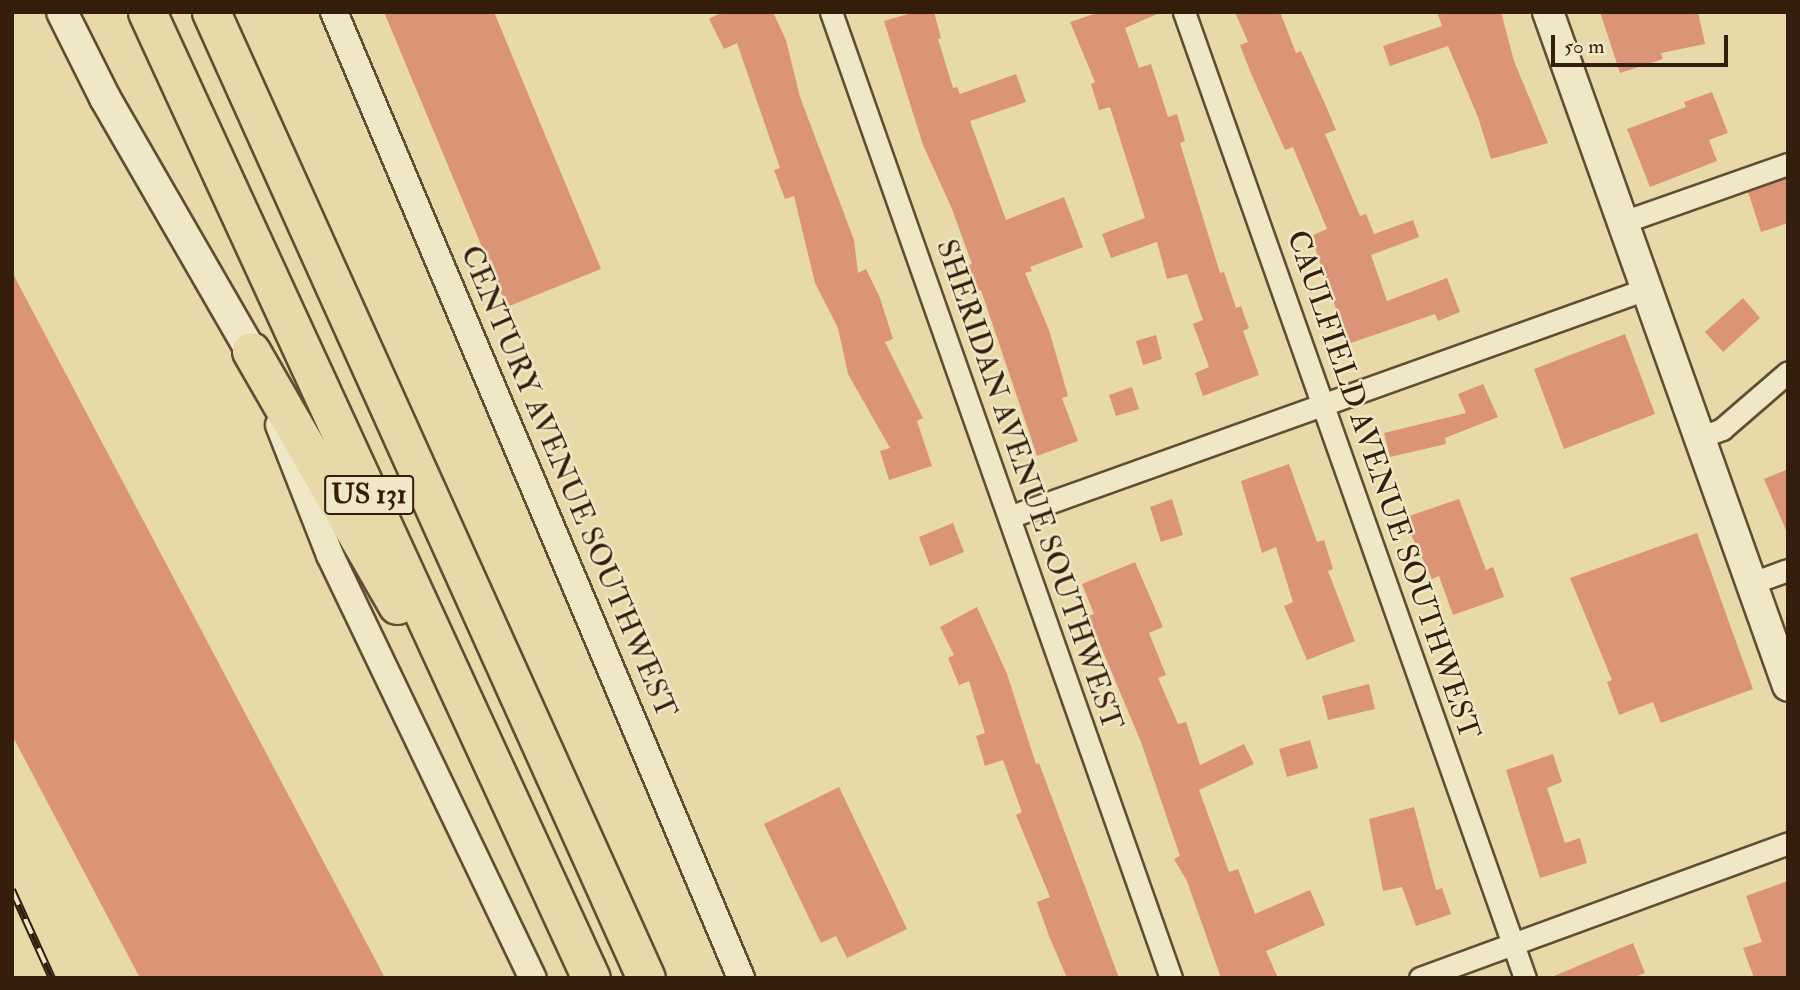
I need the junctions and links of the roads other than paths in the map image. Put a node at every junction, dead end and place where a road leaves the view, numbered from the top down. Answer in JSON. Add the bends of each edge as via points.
{"nodes":[{"id":1,"x":62,"y":12,"type":"edge"},
{"id":2,"x":147,"y":12,"type":"edge"},
{"id":3,"x":211,"y":12,"type":"edge"},
{"id":4,"x":334,"y":12,"type":"edge"},
{"id":5,"x":831,"y":12,"type":"edge"},
{"id":6,"x":1184,"y":12,"type":"edge"},
{"id":7,"x":1548,"y":12,"type":"edge"},
{"id":8,"x":1788,"y":164,"type":"edge"},
{"id":9,"x":1623,"y":222,"type":"junction"},
{"id":10,"x":1646,"y":289,"type":"junction"},
{"id":11,"x":251,"y":351,"type":"junction"},
{"id":12,"x":1788,"y":372,"type":"edge"},
{"id":13,"x":1322,"y":402,"type":"junction"},
{"id":14,"x":1699,"y":438,"type":"junction"},
{"id":15,"x":1009,"y":517,"type":"junction"},
{"id":16,"x":1788,"y":570,"type":"edge"},
{"id":17,"x":1752,"y":583,"type":"junction"},
{"id":18,"x":1788,"y":687,"type":"edge"},
{"id":19,"x":485,"y":746,"type":"junction"},
{"id":20,"x":1788,"y":843,"type":"edge"},
{"id":21,"x":1513,"y":943,"type":"junction"},
{"id":22,"x":533,"y":978,"type":"edge"},
{"id":23,"x":591,"y":978,"type":"edge"},
{"id":24,"x":646,"y":978,"type":"edge"},
{"id":25,"x":741,"y":978,"type":"edge"},
{"id":26,"x":1171,"y":978,"type":"edge"},
{"id":27,"x":1420,"y":978,"type":"edge"},
{"id":28,"x":1525,"y":978,"type":"edge"}],
"edges":[{"from":1,"to":11,"type":"main road","via":[[105,98]]},
{"from":2,"to":19,"type":"highway","number":"US 131"},
{"from":3,"to":24,"type":"highway","number":"US 131"},
{"from":4,"to":25,"type":"street","name":"CENTURY AVENUE SOUTHWEST"},
{"from":5,"to":15,"type":"street","name":"SHERIDAN AVENUE SOUTHWEST"},
{"from":6,"to":13,"type":"street","name":"CAULFIELD AVENUE SOUTHWEST"},
{"from":7,"to":9,"type":"main road"},
{"from":8,"to":9,"type":"street"},
{"from":9,"to":10,"type":"main road"},
{"from":10,"to":13,"type":"street"},
{"from":10,"to":14,"type":"main road"},
{"from":11,"to":19,"type":"highway"},
{"from":11,"to":22,"type":"street","via":[[330,555]]},
{"from":12,"to":14,"type":"street","via":[[1729,424]]},
{"from":13,"to":15,"type":"street"},
{"from":13,"to":21,"type":"street","name":"CAULFIELD AVENUE SOUTHWEST"},
{"from":14,"to":17,"type":"main road"},
{"from":15,"to":26,"type":"street","name":"SHERIDAN AVENUE SOUTHWEST"},
{"from":16,"to":17,"type":"street"},
{"from":17,"to":18,"type":"main road"},
{"from":19,"to":23,"type":"highway","number":"US 131"},
{"from":20,"to":21,"type":"street"},
{"from":21,"to":27,"type":"street"},
{"from":21,"to":28,"type":"street","name":"CAULFIELD AVENUE SOUTHWEST"}]}
